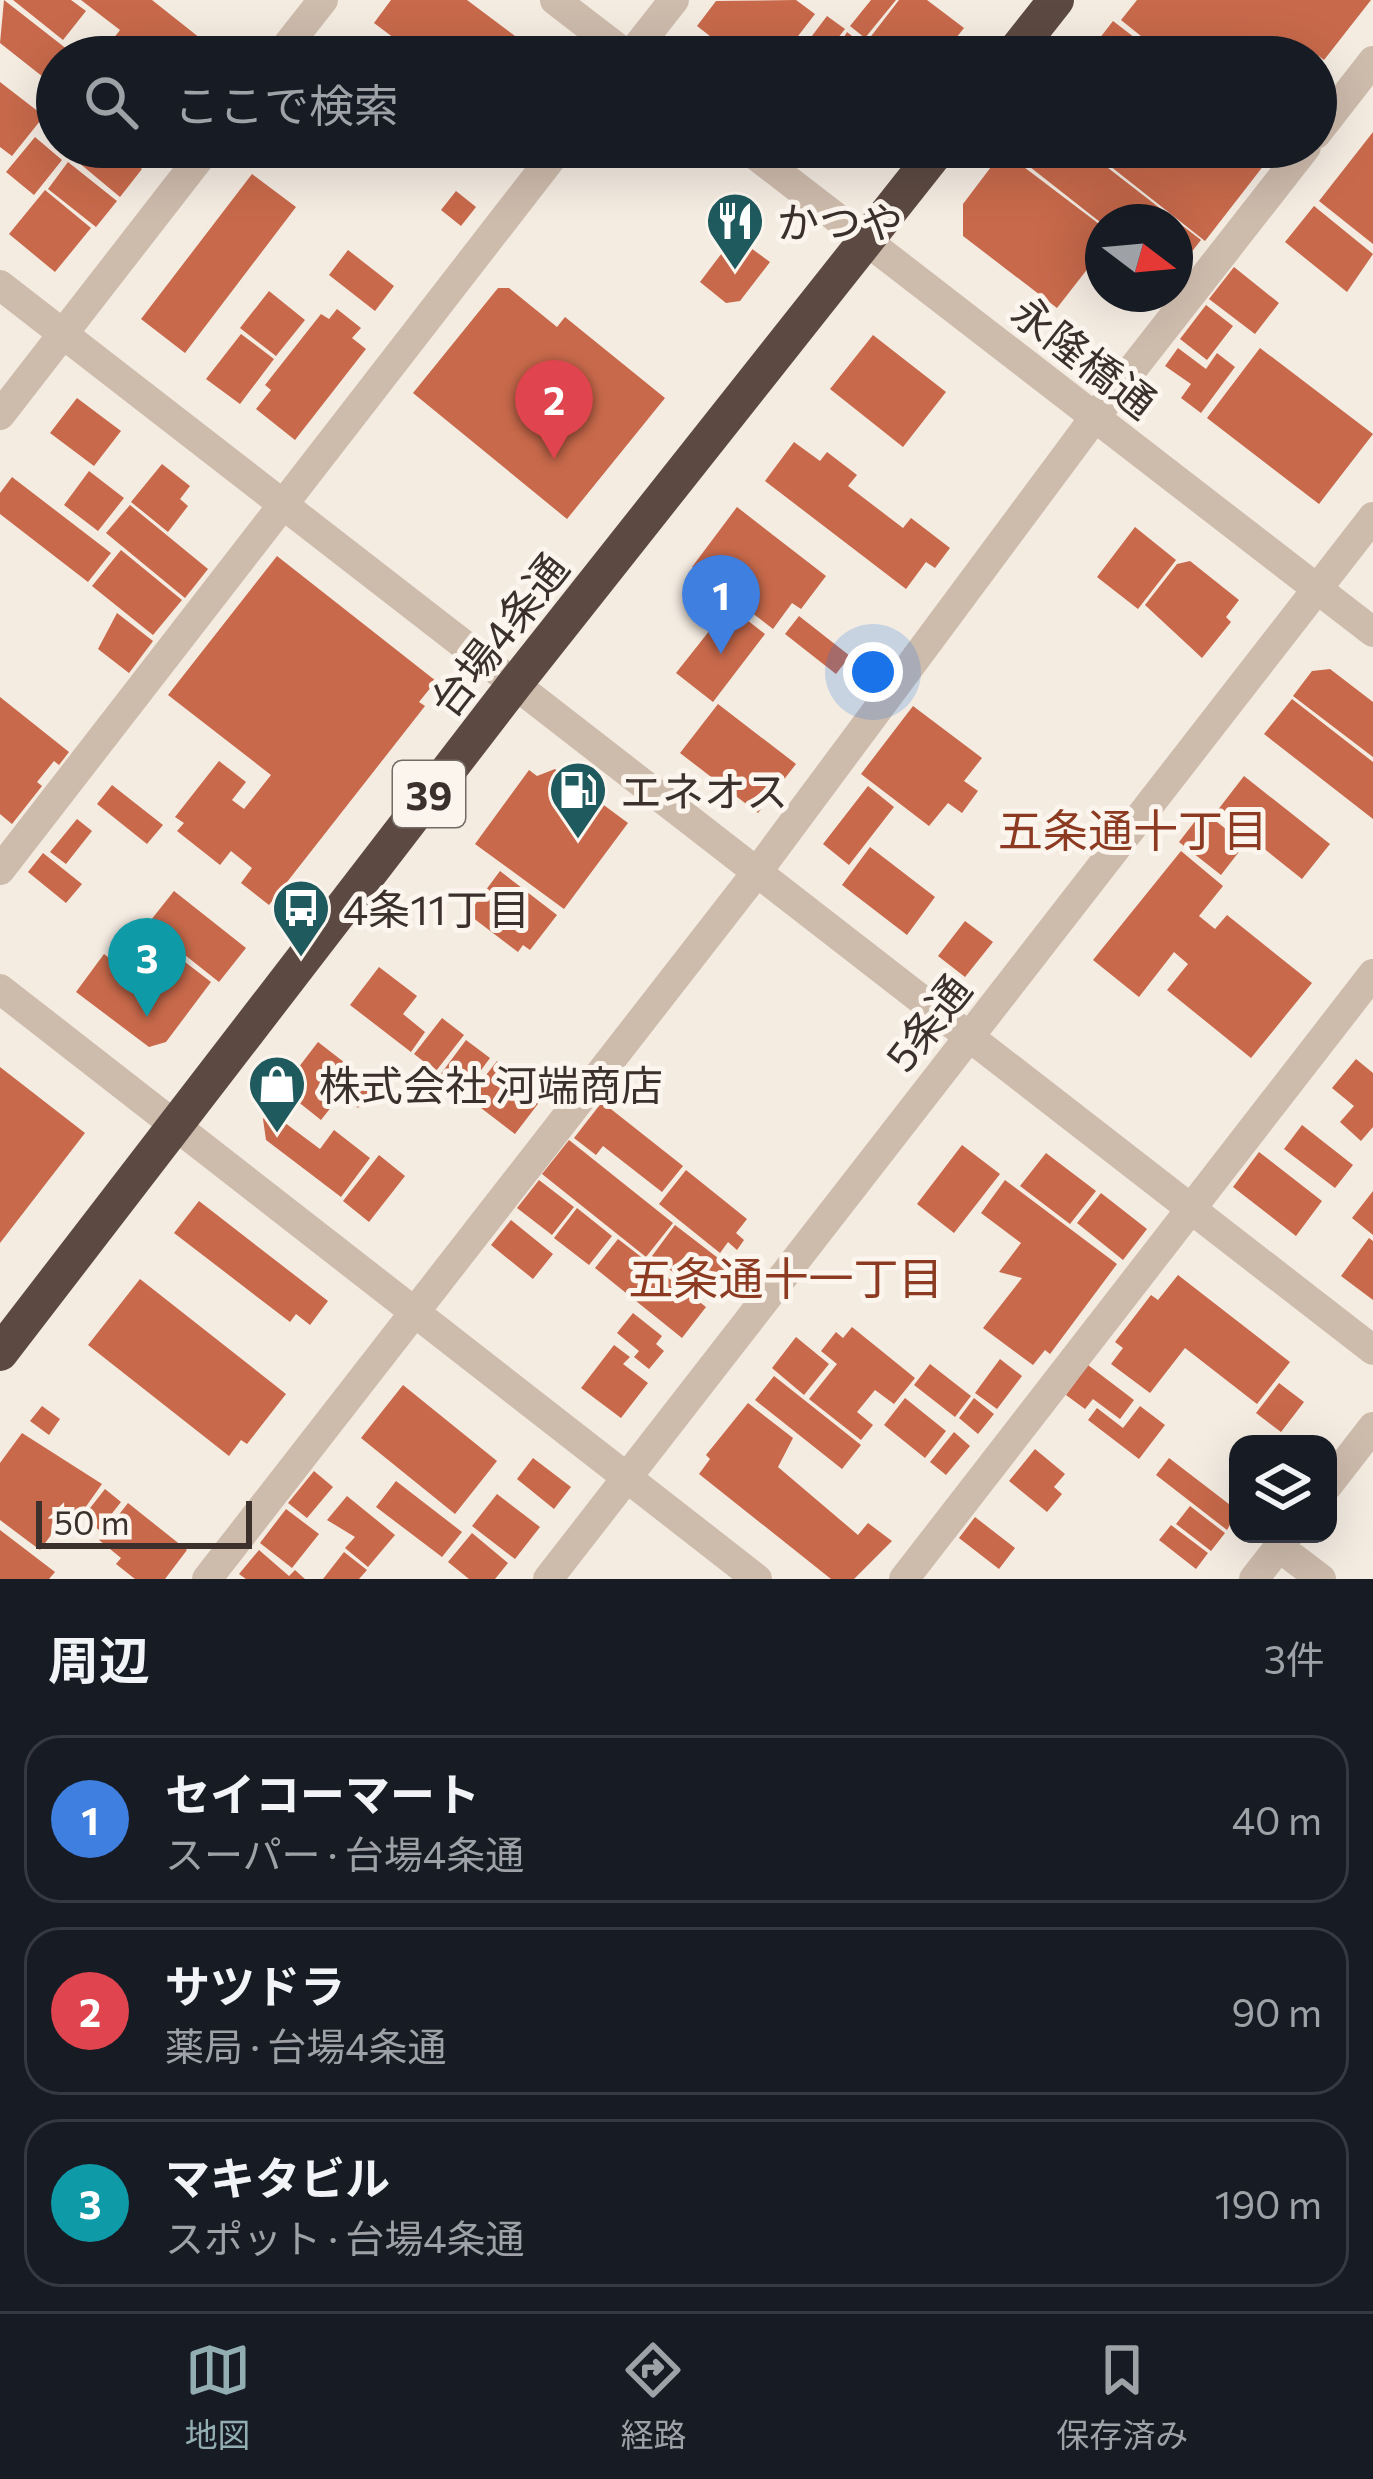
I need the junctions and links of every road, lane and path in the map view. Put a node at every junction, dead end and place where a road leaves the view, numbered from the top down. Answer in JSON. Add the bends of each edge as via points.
{"nodes":[{"id":1,"x":322,"y":0,"type":"edge"},
{"id":2,"x":555,"y":0,"type":"edge"},
{"id":3,"x":674,"y":0,"type":"edge"},
{"id":4,"x":1056,"y":0,"type":"edge"},
{"id":5,"x":294,"y":36,"type":"edge"},
{"id":6,"x":602,"y":36,"type":"edge"},
{"id":7,"x":646,"y":36,"type":"edge"},
{"id":8,"x":1028,"y":36,"type":"edge"},
{"id":9,"x":1373,"y":61,"type":"edge"},
{"id":10,"x":1337,"y":107,"type":"edge"},
{"id":11,"x":192,"y":168,"type":"edge"},
{"id":12,"x":544,"y":168,"type":"edge"},
{"id":13,"x":772,"y":168,"type":"edge"},
{"id":14,"x":923,"y":168,"type":"edge"},
{"id":15,"x":1290,"y":168,"type":"edge"},
{"id":16,"x":866,"y":241,"type":"junction"},
{"id":17,"x":0,"y":285,"type":"edge"},
{"id":18,"x":63,"y":334,"type":"junction"},
{"id":19,"x":0,"y":415,"type":"edge"},
{"id":20,"x":1095,"y":417,"type":"junction"},
{"id":21,"x":283,"y":504,"type":"junction"},
{"id":22,"x":1373,"y":517,"type":"edge"},
{"id":23,"x":1318,"y":589,"type":"junction"},
{"id":24,"x":1373,"y":632,"type":"edge"},
{"id":25,"x":514,"y":685,"type":"junction"},
{"id":26,"x":0,"y":870,"type":"edge"},
{"id":27,"x":757,"y":872,"type":"junction"},
{"id":28,"x":1373,"y":974,"type":"edge"},
{"id":29,"x":0,"y":989,"type":"edge"},
{"id":30,"x":968,"y":1040,"type":"junction"},
{"id":31,"x":173,"y":1124,"type":"junction"},
{"id":32,"x":1190,"y":1210,"type":"junction"},
{"id":33,"x":415,"y":1311,"type":"junction"},
{"id":34,"x":1373,"y":1350,"type":"edge"},
{"id":35,"x":0,"y":1353,"type":"edge"},
{"id":36,"x":1373,"y":1427,"type":"edge"},
{"id":37,"x":1337,"y":1473,"type":"edge"},
{"id":38,"x":626,"y":1479,"type":"junction"},
{"id":39,"x":1282,"y":1543,"type":"edge"},
{"id":40,"x":1286,"y":1543,"type":"edge"},
{"id":41,"x":207,"y":1579,"type":"edge"},
{"id":42,"x":548,"y":1579,"type":"edge"},
{"id":43,"x":757,"y":1579,"type":"edge"},
{"id":44,"x":904,"y":1579,"type":"edge"},
{"id":45,"x":1254,"y":1579,"type":"edge"},
{"id":46,"x":1321,"y":1579,"type":"edge"}],
"edges":[{"from":1,"to":5,"type":"street"},
{"from":2,"to":6,"type":"street"},
{"from":3,"to":7,"type":"street"},
{"from":4,"to":8,"type":"highway"},
{"from":9,"to":10,"type":"street"},
{"from":11,"to":18,"type":"street"},
{"from":12,"to":21,"type":"street"},
{"from":13,"to":16,"type":"street","name":"永隆橋通"},
{"from":14,"to":16,"type":"highway","name":"台場4条通","number":"39"},
{"from":15,"to":20,"type":"street"},
{"from":16,"to":20,"type":"street","name":"永隆橋通"},
{"from":16,"to":25,"type":"highway","name":"台場4条通","number":"39"},
{"from":17,"to":18,"type":"street"},
{"from":18,"to":19,"type":"street"},
{"from":18,"to":21,"type":"street"},
{"from":20,"to":23,"type":"street","name":"永隆橋通"},
{"from":20,"to":27,"type":"street"},
{"from":21,"to":25,"type":"street"},
{"from":21,"to":26,"type":"street"},
{"from":22,"to":23,"type":"street","name":"5条通"},
{"from":23,"to":24,"type":"street","name":"永隆橋通"},
{"from":23,"to":30,"type":"street","name":"5条通"},
{"from":25,"to":27,"type":"street"},
{"from":25,"to":31,"type":"highway","name":"台場4条通","number":"39"},
{"from":27,"to":30,"type":"street"},
{"from":27,"to":33,"type":"street"},
{"from":28,"to":32,"type":"street"},
{"from":29,"to":31,"type":"street"},
{"from":30,"to":32,"type":"street"},
{"from":30,"to":38,"type":"street","name":"5条通"},
{"from":31,"to":33,"type":"street"},
{"from":31,"to":35,"type":"highway","name":"台場4条通","number":"39"},
{"from":32,"to":34,"type":"street"},
{"from":32,"to":44,"type":"street"},
{"from":33,"to":38,"type":"street"},
{"from":33,"to":41,"type":"street"},
{"from":36,"to":37,"type":"street"},
{"from":38,"to":42,"type":"street","name":"5条通"},
{"from":38,"to":43,"type":"street"},
{"from":39,"to":45,"type":"street"},
{"from":40,"to":46,"type":"street"}]}
